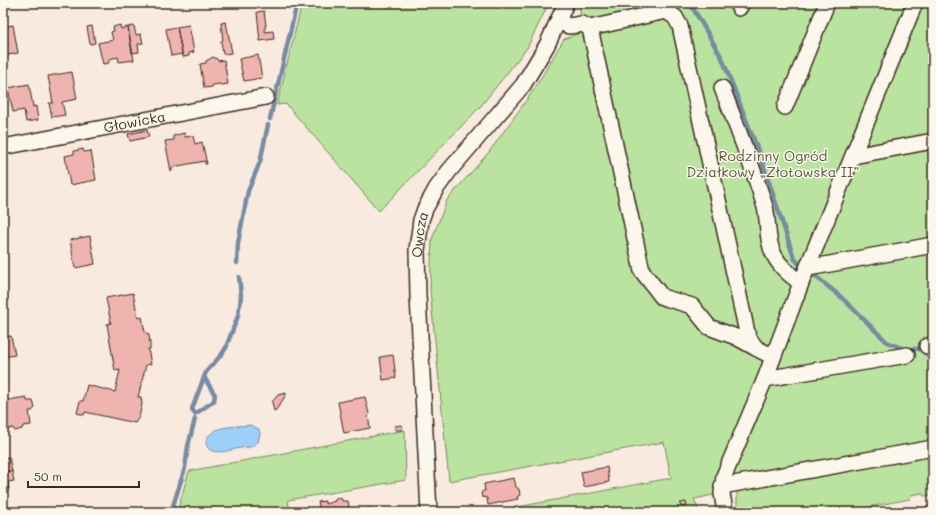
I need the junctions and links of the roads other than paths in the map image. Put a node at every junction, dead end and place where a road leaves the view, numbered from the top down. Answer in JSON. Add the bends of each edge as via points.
{"nodes":[{"id":1,"x":566,"y":3,"type":"edge"},
{"id":2,"x":827,"y":3,"type":"edge"},
{"id":3,"x":915,"y":3,"type":"edge"},
{"id":4,"x":558,"y":21,"type":"junction"},
{"id":5,"x":586,"y":26,"type":"junction"},
{"id":6,"x":722,"y":88,"type":"dead end"},
{"id":7,"x":266,"y":97,"type":"dead end"},
{"id":8,"x":785,"y":107,"type":"dead end"},
{"id":9,"x":933,"y":141,"type":"edge"},
{"id":10,"x":3,"y":147,"type":"edge"},
{"id":11,"x":853,"y":156,"type":"junction"},
{"id":12,"x":933,"y":246,"type":"edge"},
{"id":13,"x":808,"y":268,"type":"junction"},
{"id":14,"x":801,"y":283,"type":"junction"},
{"id":15,"x":756,"y":348,"type":"junction"},
{"id":16,"x":907,"y":355,"type":"dead end"},
{"id":17,"x":773,"y":358,"type":"junction"},
{"id":18,"x":765,"y":379,"type":"junction"},
{"id":19,"x":933,"y":448,"type":"edge"},
{"id":20,"x":722,"y":490,"type":"junction"},
{"id":21,"x":429,"y":512,"type":"edge"},
{"id":22,"x":725,"y":512,"type":"edge"}],
"edges":[{"from":1,"to":4,"type":"street","name":"Owcza"},
{"from":2,"to":8,"type":"street"},
{"from":3,"to":11,"type":"street"},
{"from":4,"to":5,"type":"street","via":[[569,26]]},
{"from":4,"to":21,"type":"street","name":"Owcza","via":[[523,85],[445,177],[430,199],[421,220],[417,250],[418,296]]},
{"from":5,"to":15,"type":"street","via":[[642,271],[662,297],[692,306],[709,327]]},
{"from":5,"to":15,"type":"street","via":[[666,11],[675,17],[680,26],[748,337]]},
{"from":6,"to":14,"type":"street","via":[[759,187],[768,217],[773,254],[782,269]]},
{"from":7,"to":10,"type":"street","name":"Głowicka"},
{"from":9,"to":11,"type":"street"},
{"from":11,"to":13,"type":"street"},
{"from":12,"to":13,"type":"street"},
{"from":13,"to":14,"type":"street"},
{"from":14,"to":17,"type":"street"},
{"from":15,"to":17,"type":"street"},
{"from":16,"to":18,"type":"street"},
{"from":17,"to":18,"type":"street"},
{"from":18,"to":20,"type":"street","via":[[724,476]]},
{"from":19,"to":20,"type":"street"},
{"from":20,"to":22,"type":"street"}]}
